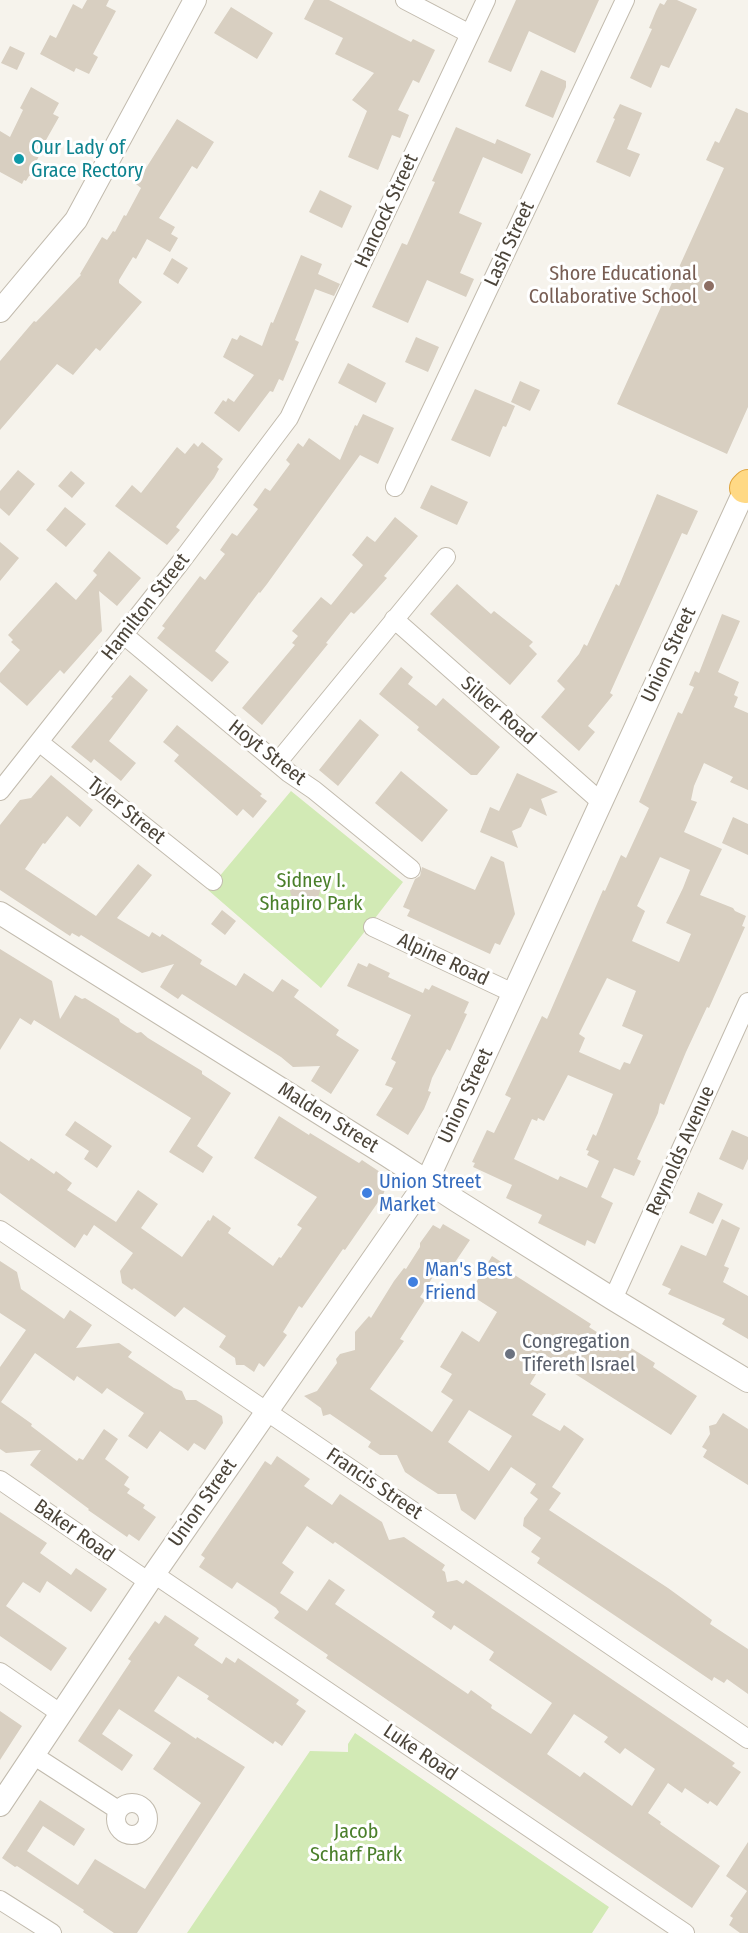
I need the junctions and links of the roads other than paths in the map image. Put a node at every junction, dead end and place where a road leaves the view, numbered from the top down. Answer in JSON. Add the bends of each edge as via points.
{"nodes":[{"id":1,"x":195,"y":0,"type":"edge"},
{"id":2,"x":405,"y":0,"type":"edge"},
{"id":3,"x":486,"y":0,"type":"edge"},
{"id":4,"x":625,"y":0,"type":"edge"},
{"id":5,"x":470,"y":34,"type":"junction"},
{"id":6,"x":0,"y":311,"type":"edge"},
{"id":7,"x":287,"y":421,"type":"joint"},
{"id":8,"x":747,"y":484,"type":"edge"},
{"id":9,"x":395,"y":487,"type":"dead end"},
{"id":10,"x":446,"y":557,"type":"dead end"},
{"id":11,"x":394,"y":619,"type":"junction"},
{"id":12,"x":124,"y":635,"type":"junction"},
{"id":13,"x":39,"y":742,"type":"junction"},
{"id":14,"x":277,"y":763,"type":"junction"},
{"id":15,"x":0,"y":791,"type":"edge"},
{"id":16,"x":601,"y":802,"type":"junction"},
{"id":17,"x":411,"y":869,"type":"dead end"},
{"id":18,"x":213,"y":881,"type":"dead end"},
{"id":19,"x":0,"y":914,"type":"edge"},
{"id":20,"x":373,"y":927,"type":"dead end"},
{"id":21,"x":513,"y":993,"type":"junction"},
{"id":22,"x":748,"y":1002,"type":"edge"},
{"id":23,"x":427,"y":1181,"type":"junction"},
{"id":24,"x":0,"y":1230,"type":"edge"},
{"id":25,"x":613,"y":1299,"type":"junction"},
{"id":26,"x":748,"y":1381,"type":"edge"},
{"id":27,"x":267,"y":1410,"type":"junction"},
{"id":28,"x":0,"y":1480,"type":"edge"},
{"id":29,"x":151,"y":1578,"type":"junction"},
{"id":30,"x":0,"y":1672,"type":"edge"},
{"id":31,"x":60,"y":1713,"type":"junction"},
{"id":32,"x":748,"y":1739,"type":"edge"},
{"id":33,"x":33,"y":1755,"type":"junction"},
{"id":34,"x":0,"y":1805,"type":"edge"},
{"id":35,"x":118,"y":1810,"type":"dead end"},
{"id":36,"x":0,"y":1900,"type":"edge"},
{"id":37,"x":52,"y":1933,"type":"edge"},
{"id":38,"x":685,"y":1933,"type":"edge"}],
"edges":[{"from":1,"to":6,"type":"street","via":[[76,220]]},
{"from":2,"to":5,"type":"street"},
{"from":3,"to":5,"type":"street","name":"Hancock Street"},
{"from":4,"to":9,"type":"street","name":"Lash Street"},
{"from":5,"to":7,"type":"street","name":"Hancock Street"},
{"from":7,"to":12,"type":"street","name":"Hamilton Street"},
{"from":8,"to":16,"type":"street","name":"Union Street"},
{"from":10,"to":11,"type":"street"},
{"from":11,"to":14,"type":"street"},
{"from":11,"to":16,"type":"street","name":"Silver Road"},
{"from":12,"to":13,"type":"street","name":"Hamilton Street"},
{"from":12,"to":14,"type":"street","name":"Hoyt Street"},
{"from":13,"to":15,"type":"street","name":"Hamilton Street"},
{"from":13,"to":18,"type":"street","name":"Tyler Street"},
{"from":14,"to":17,"type":"street","name":"Hoyt Street"},
{"from":16,"to":21,"type":"street","name":"Union Street"},
{"from":19,"to":23,"type":"street","name":"Malden Street"},
{"from":20,"to":21,"type":"street","name":"Alpine Road"},
{"from":21,"to":23,"type":"street","name":"Union Street"},
{"from":22,"to":25,"type":"street","name":"Reynolds Avenue"},
{"from":23,"to":25,"type":"street","name":"Malden Street"},
{"from":23,"to":27,"type":"street","name":"Union Street"},
{"from":24,"to":27,"type":"street","name":"Francis Street"},
{"from":25,"to":26,"type":"street","name":"Malden Street"},
{"from":27,"to":29,"type":"street","name":"Union Street"},
{"from":27,"to":32,"type":"street","name":"Francis Street"},
{"from":28,"to":29,"type":"street","name":"Baker Road"},
{"from":29,"to":31,"type":"street","name":"Union Street"},
{"from":29,"to":38,"type":"street","name":"Luke Road"},
{"from":30,"to":31,"type":"street"},
{"from":31,"to":33,"type":"street","name":"Union Street"},
{"from":33,"to":34,"type":"street","name":"Union Street"},
{"from":33,"to":35,"type":"street"},
{"from":36,"to":37,"type":"street"}]}
